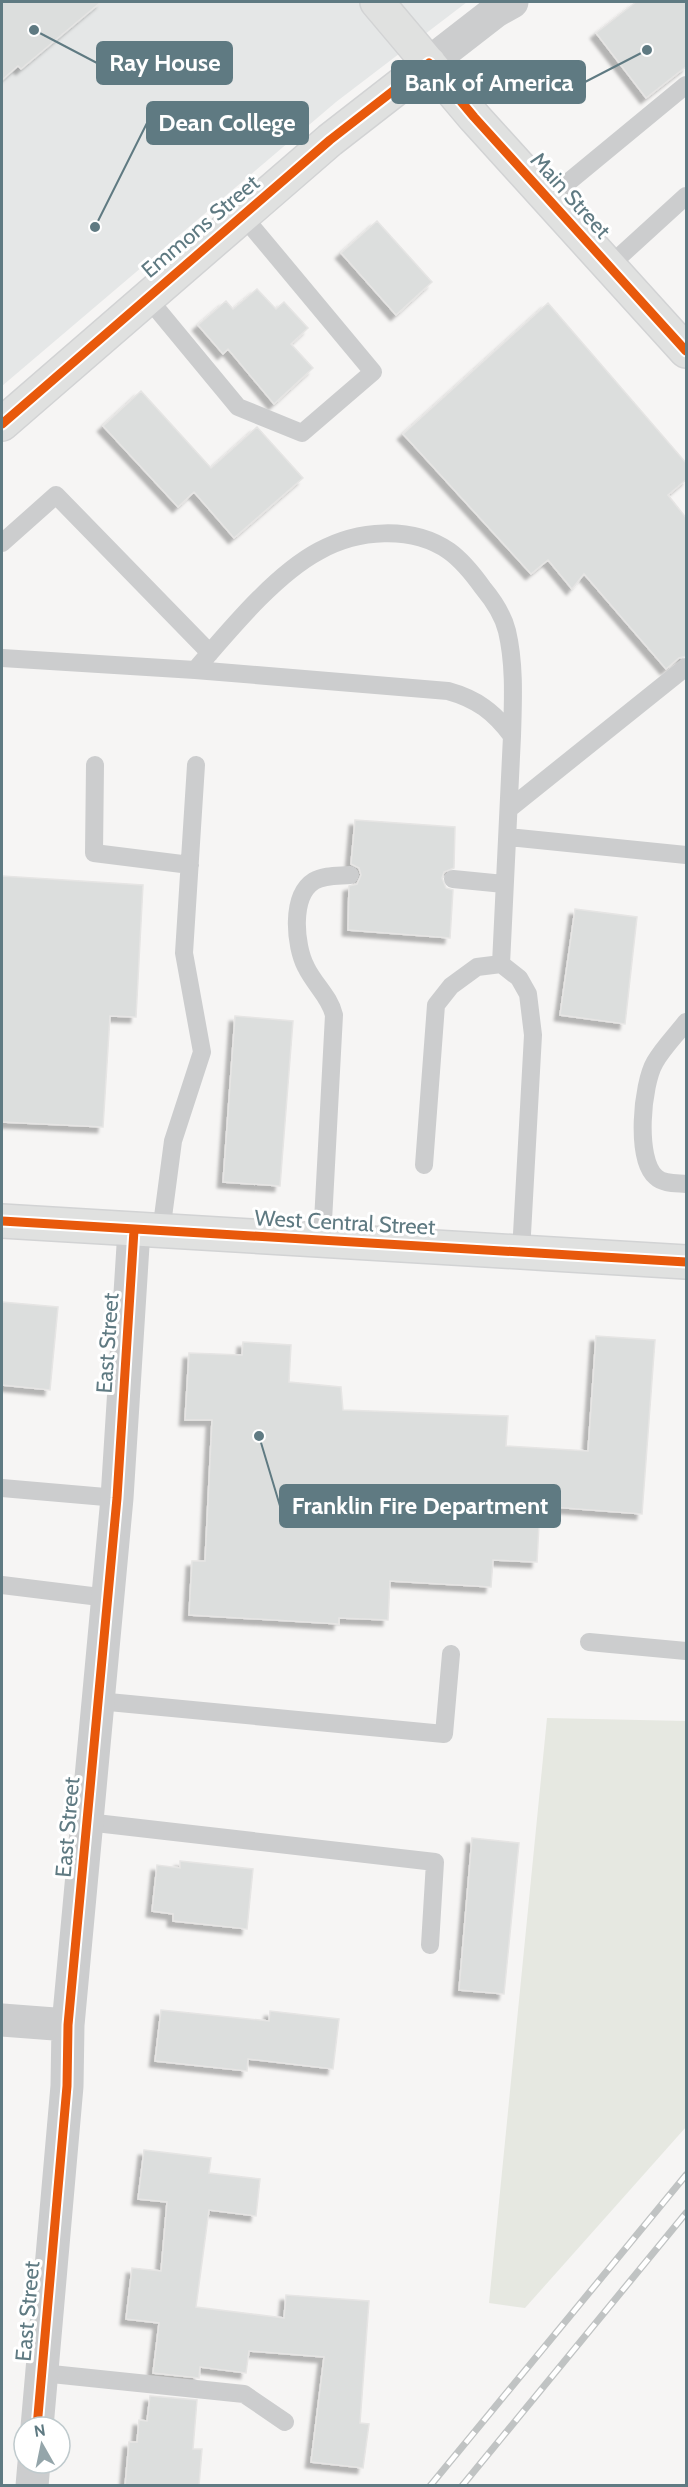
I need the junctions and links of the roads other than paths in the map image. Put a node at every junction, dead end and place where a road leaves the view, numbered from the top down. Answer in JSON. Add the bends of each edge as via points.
{"nodes":[{"id":1,"x":377,"y":2,"type":"edge"},
{"id":2,"x":512,"y":2,"type":"edge"},
{"id":3,"x":429,"y":63,"type":"junction"},
{"id":4,"x":687,"y":85,"type":"edge"},
{"id":5,"x":687,"y":196,"type":"edge"},
{"id":6,"x":549,"y":198,"type":"junction"},
{"id":7,"x":243,"y":216,"type":"junction"},
{"id":8,"x":609,"y":267,"type":"junction"},
{"id":9,"x":147,"y":297,"type":"junction"},
{"id":10,"x":687,"y":351,"type":"edge"},
{"id":11,"x":2,"y":424,"type":"edge"},
{"id":12,"x":2,"y":543,"type":"edge"},
{"id":13,"x":210,"y":653,"type":"junction"},
{"id":14,"x":2,"y":658,"type":"edge"},
{"id":15,"x":687,"y":667,"type":"edge"},
{"id":16,"x":195,"y":670,"type":"junction"},
{"id":17,"x":512,"y":736,"type":"junction"},
{"id":18,"x":95,"y":765,"type":"dead end"},
{"id":19,"x":196,"y":765,"type":"dead end"},
{"id":20,"x":509,"y":809,"type":"junction"},
{"id":21,"x":508,"y":837,"type":"junction"},
{"id":22,"x":687,"y":855,"type":"edge"},
{"id":23,"x":190,"y":864,"type":"junction"},
{"id":24,"x":350,"y":875,"type":"dead end"},
{"id":25,"x":453,"y":879,"type":"dead end"},
{"id":26,"x":504,"y":884,"type":"junction"},
{"id":27,"x":501,"y":964,"type":"junction"},
{"id":28,"x":687,"y":1022,"type":"edge"},
{"id":29,"x":424,"y":1165,"type":"dead end"},
{"id":30,"x":687,"y":1184,"type":"edge"},
{"id":31,"x":2,"y":1221,"type":"edge"},
{"id":32,"x":148,"y":1231,"type":"junction"},
{"id":33,"x":322,"y":1240,"type":"junction"},
{"id":34,"x":520,"y":1252,"type":"junction"},
{"id":35,"x":687,"y":1262,"type":"edge"},
{"id":36,"x":2,"y":1488,"type":"edge"},
{"id":37,"x":117,"y":1498,"type":"junction"},
{"id":38,"x":2,"y":1585,"type":"edge"},
{"id":39,"x":108,"y":1598,"type":"junction"},
{"id":40,"x":589,"y":1642,"type":"dead end"},
{"id":41,"x":687,"y":1651,"type":"edge"},
{"id":42,"x":451,"y":1654,"type":"dead end"},
{"id":43,"x":98,"y":1701,"type":"junction"},
{"id":44,"x":87,"y":1822,"type":"junction"},
{"id":45,"x":430,"y":1945,"type":"dead end"},
{"id":46,"x":2,"y":2020,"type":"edge"},
{"id":47,"x":68,"y":2025,"type":"junction"},
{"id":48,"x":42,"y":2373,"type":"junction"},
{"id":49,"x":38,"y":2415,"type":"edge"},
{"id":50,"x":285,"y":2422,"type":"dead end"}],
"edges":[{"from":1,"to":3,"type":"main road","name":"Main Street"},
{"from":2,"to":3,"type":"street","name":"Emmons Street","via":[[496,10]]},
{"from":3,"to":6,"type":"main road","name":"Main Street"},
{"from":3,"to":7,"type":"main road","name":"Emmons Street","via":[[330,140]]},
{"from":4,"to":6,"type":"lane"},
{"from":5,"to":8,"type":"lane"},
{"from":6,"to":8,"type":"main road","name":"Main Street"},
{"from":7,"to":9,"type":"main road","name":"Emmons Street"},
{"from":7,"to":9,"type":"lane","via":[[373,372],[302,433],[238,407]]},
{"from":8,"to":10,"type":"main road","name":"Main Street"},
{"from":9,"to":11,"type":"main road","name":"Emmons Street"},
{"from":12,"to":13,"type":"lane","via":[[56,495]]},
{"from":13,"to":16,"type":"lane"},
{"from":13,"to":17,"type":"lane","via":[[273,586],[317,552],[366,535],[416,537],[448,550],[464,563],[501,615],[512,669]]},
{"from":14,"to":16,"type":"lane"},
{"from":15,"to":20,"type":"lane"},
{"from":16,"to":17,"type":"lane","via":[[448,691],[482,704]]},
{"from":17,"to":20,"type":"lane"},
{"from":18,"to":23,"type":"lane","via":[[94,853]]},
{"from":19,"to":23,"type":"lane"},
{"from":20,"to":21,"type":"lane"},
{"from":21,"to":22,"type":"lane"},
{"from":21,"to":26,"type":"lane"},
{"from":23,"to":32,"type":"lane","via":[[184,953],[202,1053]]},
{"from":24,"to":33,"type":"lane","via":[[315,880],[303,894],[297,918],[298,949],[306,968],[332,1005],[334,1015]]},
{"from":25,"to":26,"type":"lane"},
{"from":26,"to":27,"type":"lane"},
{"from":27,"to":29,"type":"lane","via":[[477,967],[451,986],[436,1005]]},
{"from":27,"to":34,"type":"lane","via":[[519,978],[528,994],[533,1035]]},
{"from":28,"to":30,"type":"lane","via":[[655,1062],[645,1104],[643,1142],[644,1157],[656,1178]]},
{"from":31,"to":32,"type":"main road","name":"West Central Street"},
{"from":32,"to":33,"type":"main road","name":"West Central Street"},
{"from":32,"to":37,"type":"street","name":"East Street"},
{"from":33,"to":34,"type":"main road","name":"West Central Street"},
{"from":34,"to":35,"type":"main road","name":"West Central Street"},
{"from":36,"to":37,"type":"lane"},
{"from":37,"to":39,"type":"street","name":"East Street"},
{"from":38,"to":39,"type":"lane"},
{"from":39,"to":43,"type":"street","name":"East Street"},
{"from":40,"to":41,"type":"lane"},
{"from":42,"to":43,"type":"lane","via":[[444,1734]]},
{"from":43,"to":44,"type":"street","name":"East Street"},
{"from":44,"to":45,"type":"lane","via":[[435,1862]]},
{"from":44,"to":47,"type":"street","name":"East Street"},
{"from":46,"to":47,"type":"street"},
{"from":47,"to":48,"type":"street","name":"East Street","via":[[67,2086]]},
{"from":48,"to":49,"type":"street","name":"East Street"},
{"from":48,"to":50,"type":"lane","via":[[244,2394]]}]}
